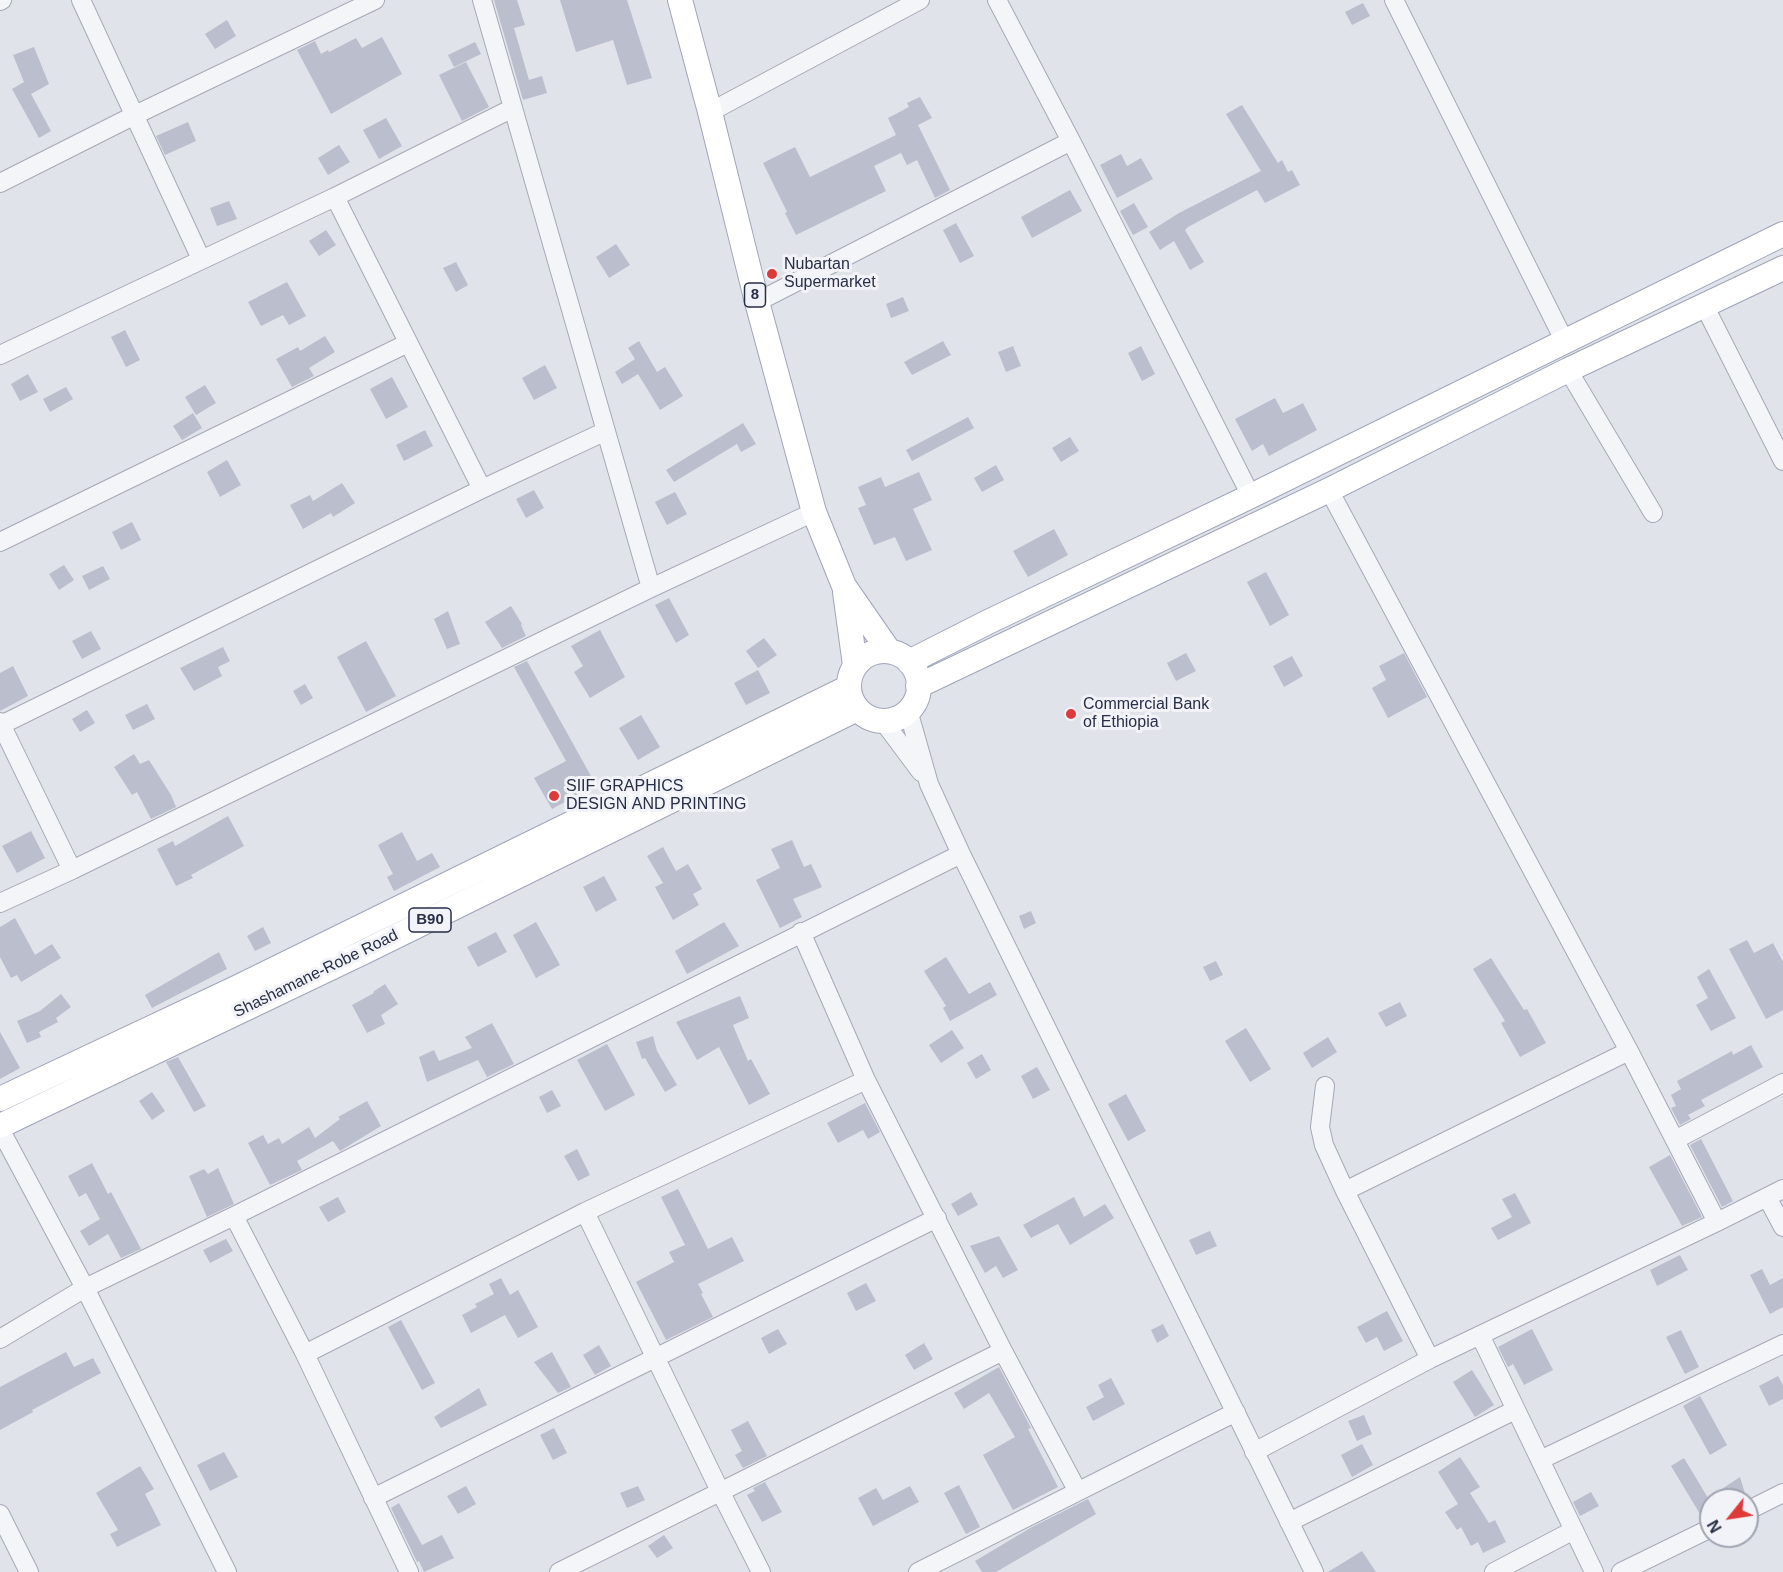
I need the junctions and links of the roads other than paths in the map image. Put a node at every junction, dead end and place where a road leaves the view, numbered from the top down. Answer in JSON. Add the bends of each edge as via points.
{"nodes":[{"id":1,"x":81,"y":0,"type":"edge"},
{"id":2,"x":375,"y":0,"type":"edge"},
{"id":3,"x":482,"y":0,"type":"edge"},
{"id":4,"x":680,"y":0,"type":"edge"},
{"id":5,"x":920,"y":0,"type":"edge"},
{"id":6,"x":997,"y":0,"type":"edge"},
{"id":7,"x":1394,"y":0,"type":"edge"},
{"id":8,"x":889,"y":7,"type":"edge"},
{"id":9,"x":513,"y":108,"type":"junction"},
{"id":10,"x":710,"y":112,"type":"junction"},
{"id":11,"x":133,"y":116,"type":"junction"},
{"id":12,"x":1071,"y":141,"type":"junction"},
{"id":13,"x":0,"y":183,"type":"edge"},
{"id":14,"x":336,"y":197,"type":"junction"},
{"id":15,"x":1783,"y":234,"type":"edge"},
{"id":16,"x":201,"y":259,"type":"junction"},
{"id":17,"x":1783,"y":268,"type":"edge"},
{"id":18,"x":756,"y":302,"type":"junction"},
{"id":19,"x":1704,"y":305,"type":"junction"},
{"id":20,"x":1565,"y":342,"type":"junction"},
{"id":21,"x":408,"y":343,"type":"junction"},
{"id":22,"x":0,"y":355,"type":"edge"},
{"id":23,"x":1568,"y":370,"type":"junction"},
{"id":24,"x":606,"y":431,"type":"junction"},
{"id":25,"x":1783,"y":461,"type":"edge"},
{"id":26,"x":482,"y":489,"type":"junction"},
{"id":27,"x":1329,"y":490,"type":"junction"},
{"id":28,"x":1251,"y":496,"type":"junction"},
{"id":29,"x":814,"y":512,"type":"junction"},
{"id":30,"x":1653,"y":513,"type":"dead end"},
{"id":31,"x":0,"y":542,"type":"edge"},
{"id":32,"x":844,"y":586,"type":"junction"},
{"id":33,"x":651,"y":588,"type":"junction"},
{"id":34,"x":899,"y":657,"type":"junction"},
{"id":35,"x":918,"y":686,"type":"junction"},
{"id":36,"x":854,"y":687,"type":"junction"},
{"id":37,"x":908,"y":710,"type":"junction"},
{"id":38,"x":883,"y":721,"type":"junction"},
{"id":39,"x":1,"y":724,"type":"edge"},
{"id":40,"x":929,"y":784,"type":"junction"},
{"id":41,"x":961,"y":854,"type":"junction"},
{"id":42,"x":72,"y":870,"type":"junction"},
{"id":43,"x":0,"y":903,"type":"edge"},
{"id":44,"x":801,"y":932,"type":"junction"},
{"id":45,"x":1629,"y":1051,"type":"junction"},
{"id":46,"x":866,"y":1080,"type":"junction"},
{"id":47,"x":1783,"y":1083,"type":"edge"},
{"id":48,"x":1325,"y":1086,"type":"dead end"},
{"id":49,"x":0,"y":1099,"type":"edge"},
{"id":50,"x":0,"y":1127,"type":"edge"},
{"id":51,"x":1675,"y":1140,"type":"junction"},
{"id":52,"x":1345,"y":1191,"type":"junction"},
{"id":53,"x":1775,"y":1193,"type":"edge"},
{"id":54,"x":585,"y":1212,"type":"junction"},
{"id":55,"x":234,"y":1216,"type":"junction"},
{"id":56,"x":937,"y":1218,"type":"junction"},
{"id":57,"x":1717,"y":1222,"type":"junction"},
{"id":58,"x":1783,"y":1227,"type":"edge"},
{"id":59,"x":85,"y":1288,"type":"junction"},
{"id":60,"x":1480,"y":1335,"type":"junction"},
{"id":61,"x":0,"y":1339,"type":"edge"},
{"id":62,"x":1783,"y":1344,"type":"edge"},
{"id":63,"x":1003,"y":1351,"type":"junction"},
{"id":64,"x":304,"y":1354,"type":"junction"},
{"id":65,"x":656,"y":1358,"type":"junction"},
{"id":66,"x":1430,"y":1359,"type":"junction"},
{"id":67,"x":1515,"y":1410,"type":"junction"},
{"id":68,"x":1236,"y":1412,"type":"junction"},
{"id":69,"x":1254,"y":1452,"type":"junction"},
{"id":70,"x":1540,"y":1460,"type":"junction"},
{"id":71,"x":1077,"y":1490,"type":"junction"},
{"id":72,"x":720,"y":1491,"type":"junction"},
{"id":73,"x":1783,"y":1493,"type":"edge"},
{"id":74,"x":373,"y":1498,"type":"junction"},
{"id":75,"x":1759,"y":1505,"type":"edge"},
{"id":76,"x":1289,"y":1522,"type":"junction"},
{"id":77,"x":2,"y":1523,"type":"edge"},
{"id":78,"x":1574,"y":1530,"type":"junction"},
{"id":79,"x":1699,"y":1534,"type":"edge"},
{"id":80,"x":29,"y":1572,"type":"edge"},
{"id":81,"x":227,"y":1572,"type":"edge"},
{"id":82,"x":409,"y":1572,"type":"edge"},
{"id":83,"x":559,"y":1572,"type":"edge"},
{"id":84,"x":761,"y":1572,"type":"edge"},
{"id":85,"x":918,"y":1572,"type":"edge"},
{"id":86,"x":1314,"y":1572,"type":"edge"},
{"id":87,"x":1494,"y":1572,"type":"edge"},
{"id":88,"x":1594,"y":1572,"type":"edge"},
{"id":89,"x":1621,"y":1572,"type":"edge"}],
"edges":[{"from":1,"to":11,"type":"street"},
{"from":2,"to":11,"type":"street"},
{"from":3,"to":9,"type":"street"},
{"from":4,"to":10,"type":"main road","number":"8"},
{"from":5,"to":8,"type":"street"},
{"from":6,"to":12,"type":"street"},
{"from":7,"to":20,"type":"street"},
{"from":8,"to":10,"type":"street"},
{"from":9,"to":14,"type":"street"},
{"from":9,"to":24,"type":"street"},
{"from":10,"to":18,"type":"main road","number":"8"},
{"from":11,"to":13,"type":"street"},
{"from":11,"to":16,"type":"street"},
{"from":12,"to":18,"type":"street"},
{"from":12,"to":28,"type":"street"},
{"from":14,"to":16,"type":"street"},
{"from":14,"to":21,"type":"street"},
{"from":15,"to":20,"type":"main road","name":"Shashamane-Robe Road"},
{"from":16,"to":22,"type":"street"},
{"from":17,"to":19,"type":"main road"},
{"from":18,"to":29,"type":"main road","number":"8"},
{"from":19,"to":23,"type":"main road"},
{"from":19,"to":25,"type":"street"},
{"from":20,"to":28,"type":"main road","name":"Shashamane-Robe Road"},
{"from":21,"to":26,"type":"street"},
{"from":21,"to":31,"type":"street"},
{"from":23,"to":27,"type":"main road"},
{"from":23,"to":30,"type":"street"},
{"from":24,"to":26,"type":"street"},
{"from":24,"to":33,"type":"street"},
{"from":26,"to":39,"type":"street"},
{"from":27,"to":35,"type":"main road"},
{"from":27,"to":45,"type":"street"},
{"from":28,"to":34,"type":"main road","name":"Shashamane-Robe Road"},
{"from":29,"to":32,"type":"main road","number":"8"},
{"from":29,"to":33,"type":"street"},
{"from":32,"to":34,"type":"main road","number":"8"},
{"from":32,"to":36,"type":"main road","number":"8"},
{"from":33,"to":42,"type":"street"},
{"from":34,"to":35,"type":"main road","via":[[914,669]]},
{"from":34,"to":36,"type":"main road","name":"Shashamane-Robe Road","number":"B90","via":[[874,652],[860,660]]},
{"from":35,"to":37,"type":"main road","via":[[916,699]]},
{"from":36,"to":38,"type":"main road","via":[[873,719]]},
{"from":36,"to":49,"type":"main road","name":"Shashamane-Robe Road","number":"B90"},
{"from":36,"to":50,"type":"main road","name":"Shashamane-Robe Road","number":"B90","via":[[364,952]]},
{"from":37,"to":38,"type":"main road"},
{"from":37,"to":40,"type":"street"},
{"from":38,"to":40,"type":"street"},
{"from":39,"to":42,"type":"street"},
{"from":40,"to":41,"type":"street"},
{"from":41,"to":44,"type":"street"},
{"from":41,"to":68,"type":"street"},
{"from":42,"to":43,"type":"street"},
{"from":44,"to":46,"type":"street"},
{"from":44,"to":55,"type":"street"},
{"from":45,"to":51,"type":"street"},
{"from":45,"to":52,"type":"street"},
{"from":46,"to":54,"type":"street"},
{"from":46,"to":56,"type":"street"},
{"from":47,"to":51,"type":"street"},
{"from":48,"to":52,"type":"street","via":[[1320,1127]]},
{"from":50,"to":59,"type":"street"},
{"from":51,"to":57,"type":"street"},
{"from":52,"to":66,"type":"street"},
{"from":53,"to":57,"type":"street"},
{"from":53,"to":58,"type":"street"},
{"from":54,"to":64,"type":"street"},
{"from":54,"to":65,"type":"street"},
{"from":55,"to":59,"type":"street"},
{"from":55,"to":64,"type":"street"},
{"from":56,"to":63,"type":"street"},
{"from":56,"to":65,"type":"street"},
{"from":57,"to":60,"type":"street"},
{"from":59,"to":61,"type":"street"},
{"from":59,"to":81,"type":"street"},
{"from":60,"to":66,"type":"street"},
{"from":60,"to":67,"type":"street"},
{"from":62,"to":70,"type":"street"},
{"from":63,"to":71,"type":"street"},
{"from":63,"to":72,"type":"street"},
{"from":64,"to":74,"type":"street"},
{"from":65,"to":72,"type":"street"},
{"from":65,"to":74,"type":"street"},
{"from":66,"to":69,"type":"street"},
{"from":67,"to":70,"type":"street"},
{"from":67,"to":76,"type":"street"},
{"from":68,"to":69,"type":"street"},
{"from":68,"to":71,"type":"street"},
{"from":69,"to":76,"type":"street"},
{"from":70,"to":78,"type":"street"},
{"from":71,"to":85,"type":"street"},
{"from":72,"to":83,"type":"street"},
{"from":72,"to":84,"type":"street"},
{"from":73,"to":75,"type":"street"},
{"from":74,"to":82,"type":"street"},
{"from":76,"to":86,"type":"street"},
{"from":77,"to":80,"type":"street"},
{"from":78,"to":87,"type":"street"},
{"from":78,"to":88,"type":"street"},
{"from":79,"to":89,"type":"street"}]}
